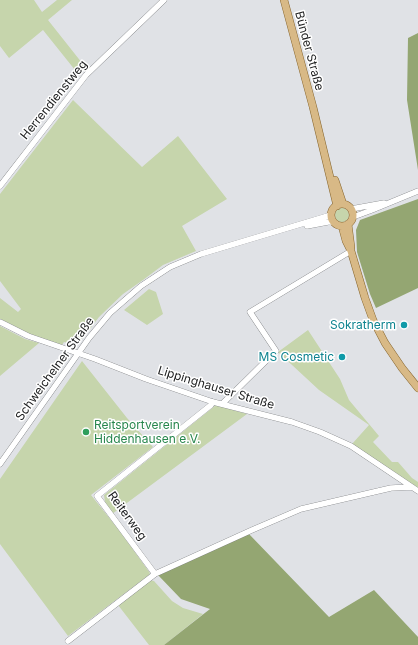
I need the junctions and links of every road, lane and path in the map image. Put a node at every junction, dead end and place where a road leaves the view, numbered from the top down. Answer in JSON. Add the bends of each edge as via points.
{"nodes":[{"id":1,"x":164,"y":0,"type":"edge"},
{"id":2,"x":284,"y":0,"type":"edge"},
{"id":3,"x":0,"y":186,"type":"edge"},
{"id":4,"x":418,"y":191,"type":"edge"},
{"id":5,"x":394,"y":201,"type":"junction"},
{"id":6,"x":340,"y":205,"type":"junction"},
{"id":7,"x":351,"y":209,"type":"junction"},
{"id":8,"x":353,"y":217,"type":"junction"},
{"id":9,"x":332,"y":219,"type":"junction"},
{"id":10,"x":345,"y":225,"type":"junction"},
{"id":11,"x":351,"y":251,"type":"junction"},
{"id":12,"x":0,"y":322,"type":"edge"},
{"id":13,"x":78,"y":353,"type":"junction"},
{"id":14,"x":418,"y":388,"type":"edge"},
{"id":15,"x":213,"y":402,"type":"junction"},
{"id":16,"x":222,"y":404,"type":"junction"},
{"id":17,"x":0,"y":464,"type":"edge"},
{"id":18,"x":396,"y":476,"type":"junction"},
{"id":19,"x":412,"y":487,"type":"junction"},
{"id":20,"x":391,"y":488,"type":"junction"},
{"id":21,"x":418,"y":491,"type":"edge"},
{"id":22,"x":155,"y":574,"type":"junction"},
{"id":23,"x":68,"y":641,"type":"dead end"}],
"edges":[{"from":1,"to":3,"type":"street","name":"Herrendienstweg","via":[[86,75]]},
{"from":2,"to":6,"type":"main road","name":"Bünder Straße"},
{"from":4,"to":5,"type":"street"},
{"from":5,"to":7,"type":"street"},
{"from":5,"to":8,"type":"street"},
{"from":6,"to":7,"type":"main road","via":[[349,206]]},
{"from":6,"to":9,"type":"main road","via":[[332,210]]},
{"from":7,"to":8,"type":"main road"},
{"from":8,"to":10,"type":"main road"},
{"from":9,"to":10,"type":"main road"},
{"from":9,"to":13,"type":"street","name":"Schweichelner Straße","via":[[287,229],[185,260],[141,286],[110,313]]},
{"from":10,"to":11,"type":"main road","via":[[346,242]]},
{"from":11,"to":14,"type":"main road","via":[[373,320],[385,343]]},
{"from":11,"to":16,"type":"street","via":[[250,312],[276,351]]},
{"from":12,"to":13,"type":"street","name":"Lippinghauser Straße","via":[[28,336]]},
{"from":13,"to":15,"type":"street","name":"Lippinghauser Straße"},
{"from":13,"to":17,"type":"street","name":"Schweichelner Straße"},
{"from":15,"to":16,"type":"street","name":"Lippinghauser Straße"},
{"from":15,"to":22,"type":"street","name":"Reiterweg","via":[[97,496]]},
{"from":16,"to":18,"type":"street","name":"Lippinghauser Straße","via":[[320,432],[351,446]]},
{"from":18,"to":19,"type":"street","name":"Lippinghauser Straße"},
{"from":18,"to":20,"type":"street","via":[[396,484]]},
{"from":19,"to":20,"type":"street"},
{"from":19,"to":21,"type":"street","name":"Lippinghauser Straße"},
{"from":20,"to":22,"type":"street","via":[[301,509]]},
{"from":22,"to":23,"type":"street"}]}
